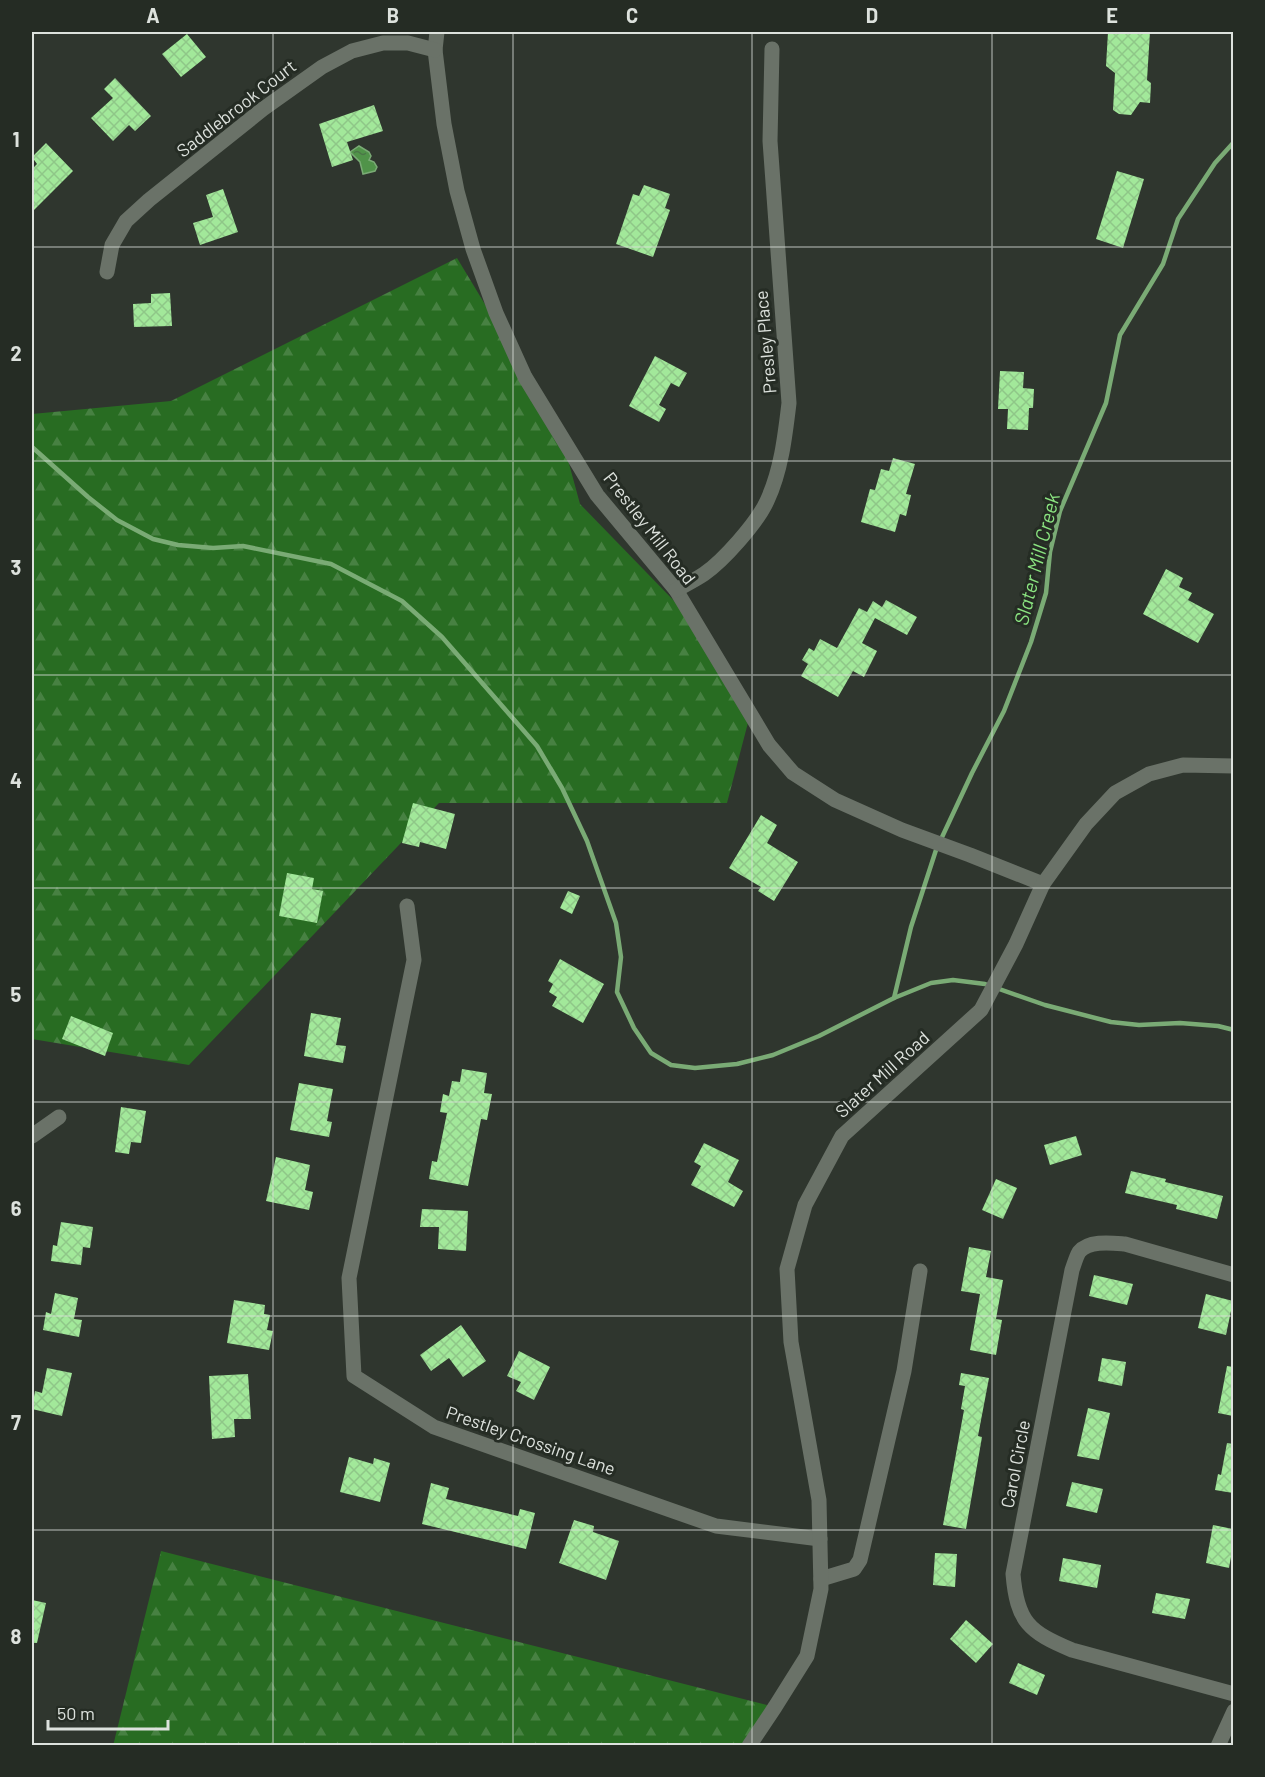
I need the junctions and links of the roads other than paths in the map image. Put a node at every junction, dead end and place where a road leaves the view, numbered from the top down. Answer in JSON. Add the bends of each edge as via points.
{"nodes":[{"id":1,"x":437,"y":32,"type":"edge"},
{"id":2,"x":772,"y":49,"type":"dead end"},
{"id":3,"x":435,"y":50,"type":"junction"},
{"id":4,"x":106,"y":272,"type":"dead end"},
{"id":5,"x":676,"y":590,"type":"junction"},
{"id":6,"x":1233,"y":766,"type":"edge"},
{"id":7,"x":1043,"y":884,"type":"junction"},
{"id":8,"x":407,"y":906,"type":"dead end"},
{"id":9,"x":59,"y":1117,"type":"dead end"},
{"id":10,"x":32,"y":1136,"type":"edge"},
{"id":11,"x":920,"y":1271,"type":"dead end"},
{"id":12,"x":1233,"y":1275,"type":"edge"},
{"id":13,"x":819,"y":1539,"type":"junction"},
{"id":14,"x":820,"y":1579,"type":"junction"},
{"id":15,"x":1233,"y":1694,"type":"edge"},
{"id":16,"x":1233,"y":1711,"type":"edge"},
{"id":17,"x":749,"y":1746,"type":"edge"},
{"id":18,"x":1218,"y":1746,"type":"edge"}],
"edges":[{"from":1,"to":3,"type":"street","name":"Prestley Mill Road"},
{"from":2,"to":5,"type":"street","name":"Presley Place","via":[[770,141],[789,404],[785,441],[766,503],[736,543],[705,573]]},
{"from":3,"to":4,"type":"street","name":"Saddlebrook Court","via":[[408,43],[382,43],[352,51],[321,67],[126,221],[111,245]]},
{"from":3,"to":5,"type":"street","name":"Prestley Mill Road","via":[[456,191],[496,313],[525,377],[597,495]]},
{"from":5,"to":7,"type":"street","name":"Prestley Mill Road","via":[[769,744],[793,773],[836,800],[893,826]]},
{"from":6,"to":7,"type":"street","name":"Slater Mill Road","via":[[1183,765],[1149,774],[1115,793],[1086,824]]},
{"from":7,"to":13,"type":"street","name":"Slater Mill Road","via":[[981,1010],[842,1136],[806,1204],[787,1269],[791,1342],[819,1500]]},
{"from":8,"to":13,"type":"street","name":"Prestley Crossing Lane","via":[[414,960],[349,1278],[354,1376],[434,1427],[456,1435],[716,1526]]},
{"from":9,"to":10,"type":"street"},
{"from":11,"to":14,"type":"street","via":[[904,1371],[860,1560],[854,1569]]},
{"from":12,"to":15,"type":"street","name":"Carol Circle","via":[[1125,1244],[1091,1245],[1080,1252],[1072,1270],[1013,1574],[1020,1614],[1033,1629],[1053,1642]]},
{"from":13,"to":14,"type":"street","name":"Slater Mill Road"},
{"from":14,"to":17,"type":"street","name":"Slater Mill Road","via":[[807,1656]]},
{"from":16,"to":18,"type":"street"}]}
